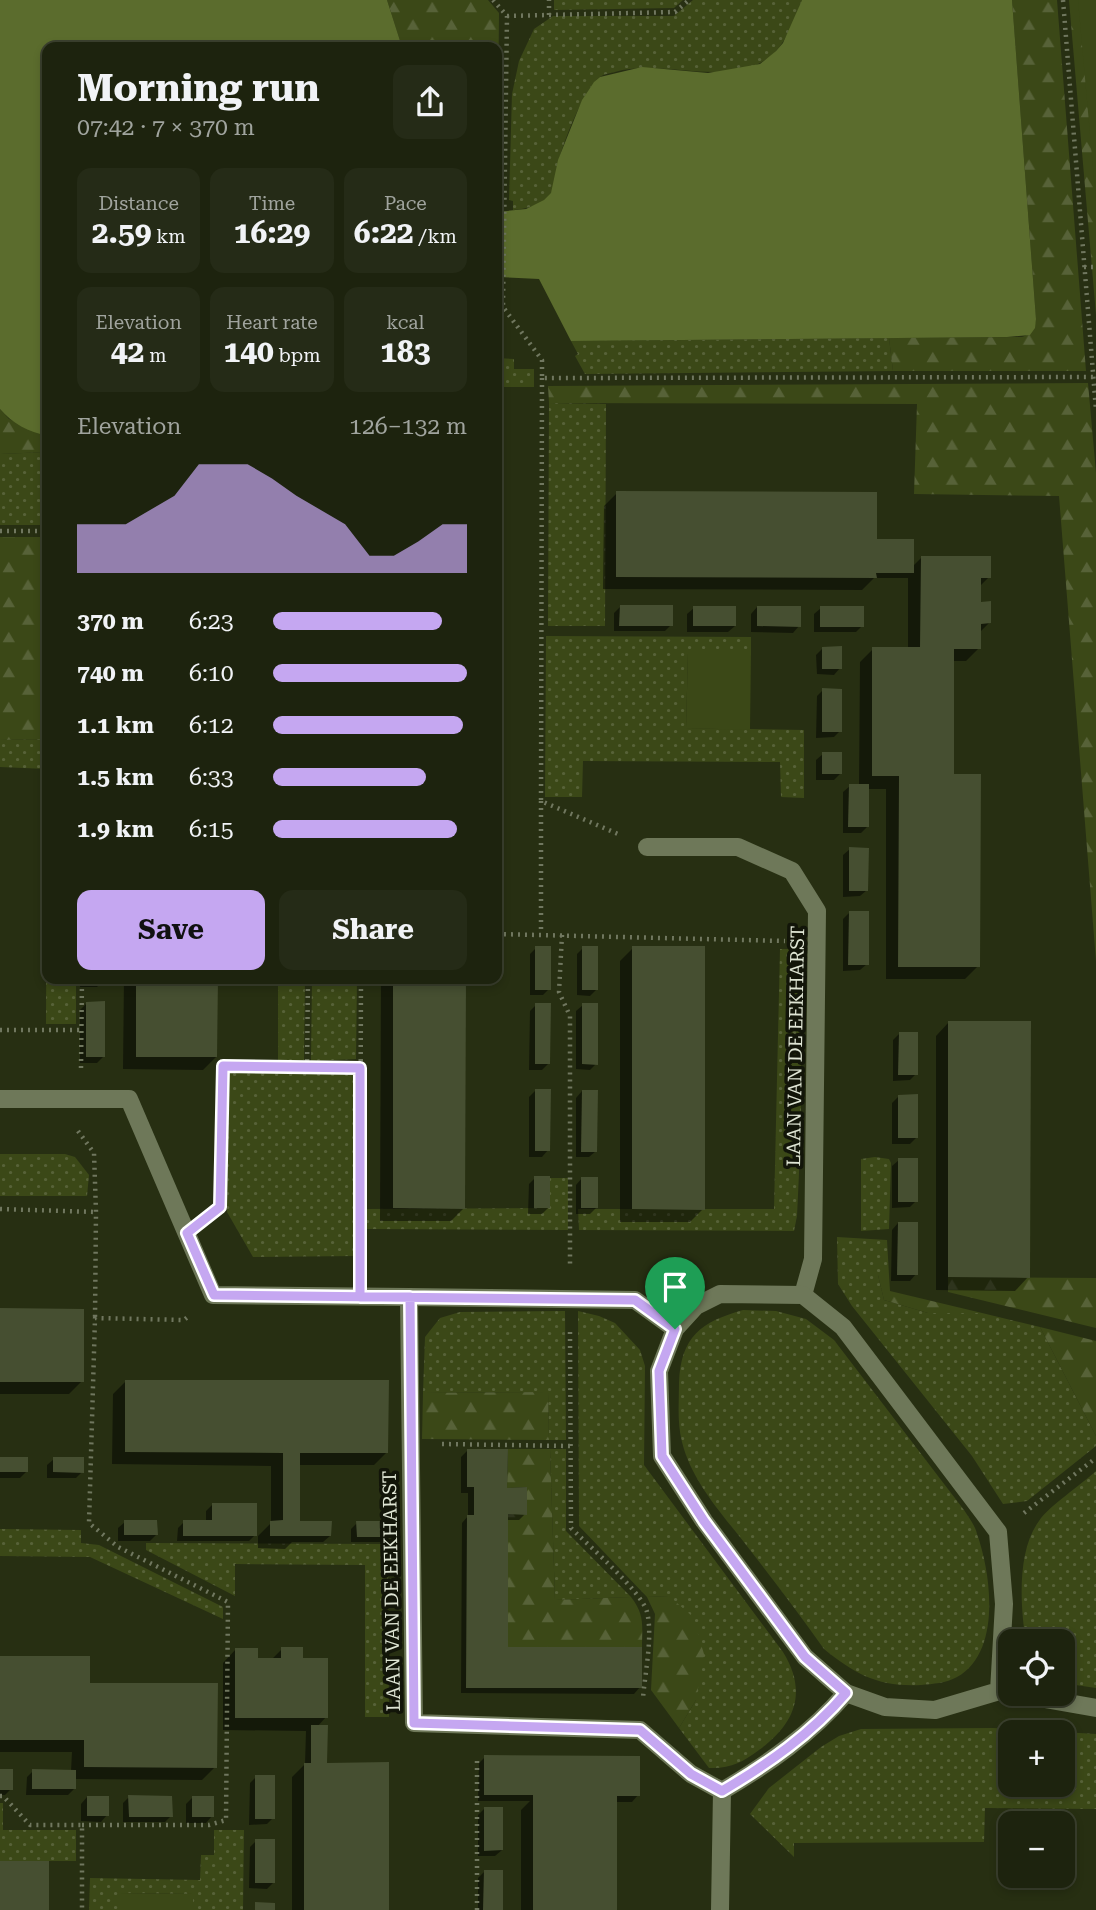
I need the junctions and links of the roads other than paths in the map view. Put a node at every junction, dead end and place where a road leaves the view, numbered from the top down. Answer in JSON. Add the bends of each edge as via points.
{"nodes":[{"id":1,"x":647,"y":847,"type":"road end"},
{"id":2,"x":0,"y":1099,"type":"edge"},
{"id":3,"x":803,"y":1295,"type":"junction"},
{"id":4,"x":410,"y":1297,"type":"junction"},
{"id":5,"x":675,"y":1329,"type":"junction"},
{"id":6,"x":1005,"y":1629,"type":"edge"},
{"id":7,"x":846,"y":1693,"type":"junction"},
{"id":8,"x":998,"y":1695,"type":"edge"},
{"id":9,"x":1075,"y":1705,"type":"edge"},
{"id":10,"x":1096,"y":1709,"type":"edge"},
{"id":11,"x":722,"y":1791,"type":"junction"},
{"id":12,"x":720,"y":1910,"type":"edge"}],
"edges":[{"from":1,"to":3,"type":"street","name":"LAAN VAN DE EEKHARST","via":[[738,847],[792,871],[817,911],[813,1259]]},
{"from":2,"to":4,"type":"street","via":[[129,1098],[214,1295]]},
{"from":3,"to":5,"type":"street","via":[[720,1294],[696,1306]]},
{"from":3,"to":6,"type":"street","via":[[843,1327],[998,1532]]},
{"from":4,"to":5,"type":"street","via":[[635,1300]]},
{"from":4,"to":11,"type":"street","name":"LAAN VAN DE EEKHARST","via":[[414,1723],[640,1730],[691,1774]]},
{"from":5,"to":7,"type":"street","via":[[659,1371],[662,1456],[805,1657]]},
{"from":7,"to":8,"type":"street","via":[[885,1707],[935,1710]]},
{"from":7,"to":11,"type":"street","via":[[822,1721]]},
{"from":9,"to":10,"type":"street"},
{"from":11,"to":12,"type":"street"}]}
